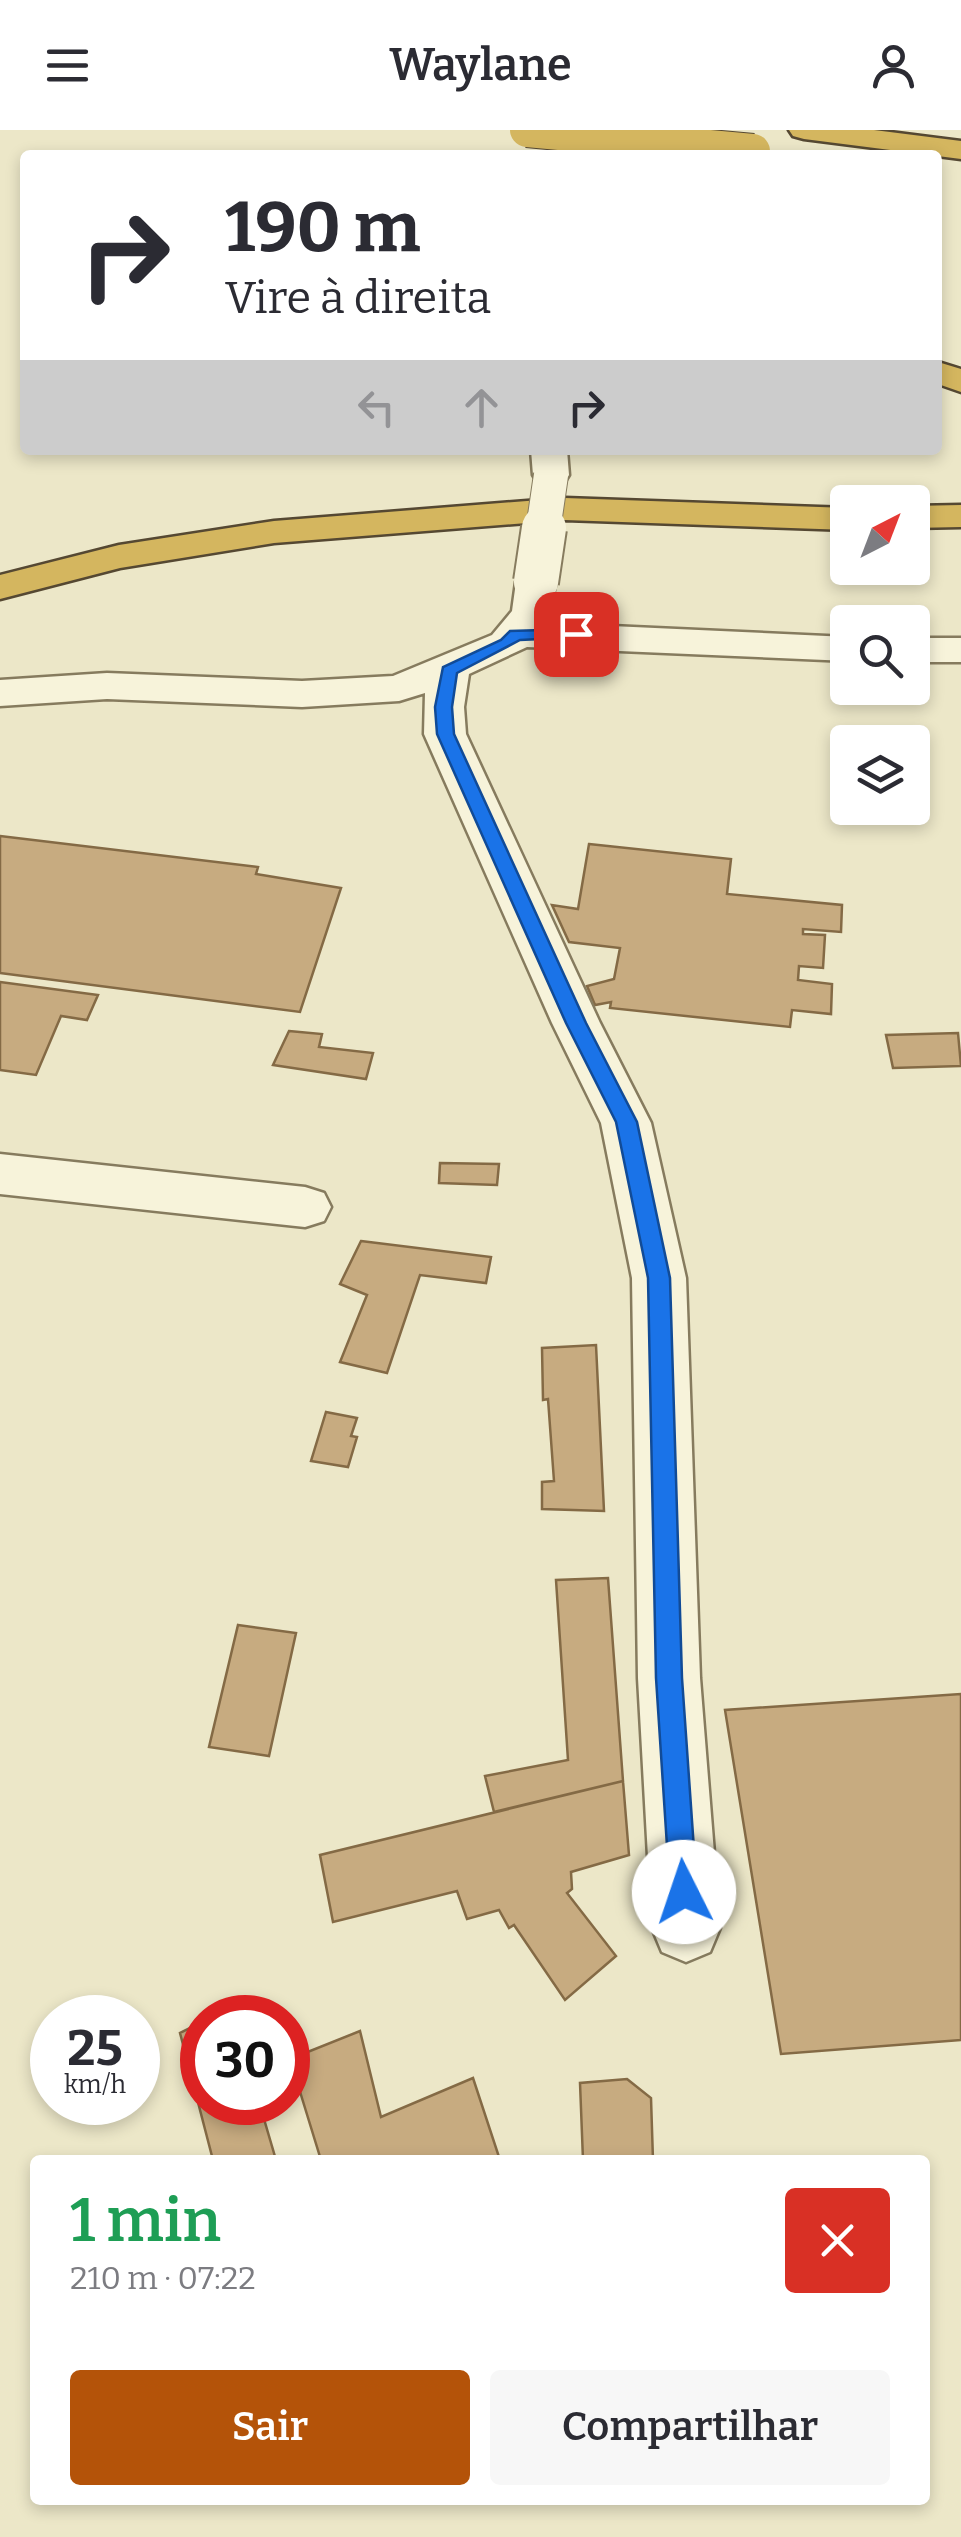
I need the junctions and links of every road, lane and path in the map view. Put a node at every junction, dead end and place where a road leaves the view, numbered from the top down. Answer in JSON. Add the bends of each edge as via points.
{"nodes":[{"id":1,"x":527,"y":130,"type":"edge"},
{"id":2,"x":804,"y":130,"type":"edge"},
{"id":3,"x":742,"y":150,"type":"edge"},
{"id":4,"x":961,"y":150,"type":"edge"},
{"id":5,"x":550,"y":462,"type":"edge"},
{"id":6,"x":961,"y":516,"type":"edge"},
{"id":7,"x":930,"y":517,"type":"edge"},
{"id":8,"x":830,"y":518,"type":"edge"},
{"id":9,"x":0,"y":586,"type":"edge"},
{"id":10,"x":516,"y":635,"type":"junction"},
{"id":11,"x":830,"y":649,"type":"edge"},
{"id":12,"x":930,"y":650,"type":"edge"},
{"id":13,"x":961,"y":650,"type":"edge"},
{"id":14,"x":449,"y":670,"type":"junction"},
{"id":15,"x":0,"y":692,"type":"edge"},
{"id":16,"x":0,"y":1174,"type":"edge"},
{"id":17,"x":306,"y":1206,"type":"dead end"},
{"id":18,"x":686,"y":1928,"type":"dead end"}],
"edges":[{"from":1,"to":3,"type":"highway","bridge":true},
{"from":2,"to":4,"type":"highway"},
{"from":5,"to":10,"type":"street","bridge":true,"via":[[532,611]]},
{"from":6,"to":7,"type":"highway"},
{"from":8,"to":9,"type":"highway","via":[[565,509],[274,532],[119,557]]},
{"from":10,"to":11,"type":"street"},
{"from":10,"to":14,"type":"street"},
{"from":12,"to":13,"type":"street"},
{"from":14,"to":15,"type":"street","via":[[399,688],[302,694],[107,686]]},
{"from":14,"to":18,"type":"street","via":[[446,734],[626,1122],[659,1278],[669,1678]]},
{"from":16,"to":17,"type":"street"}]}
